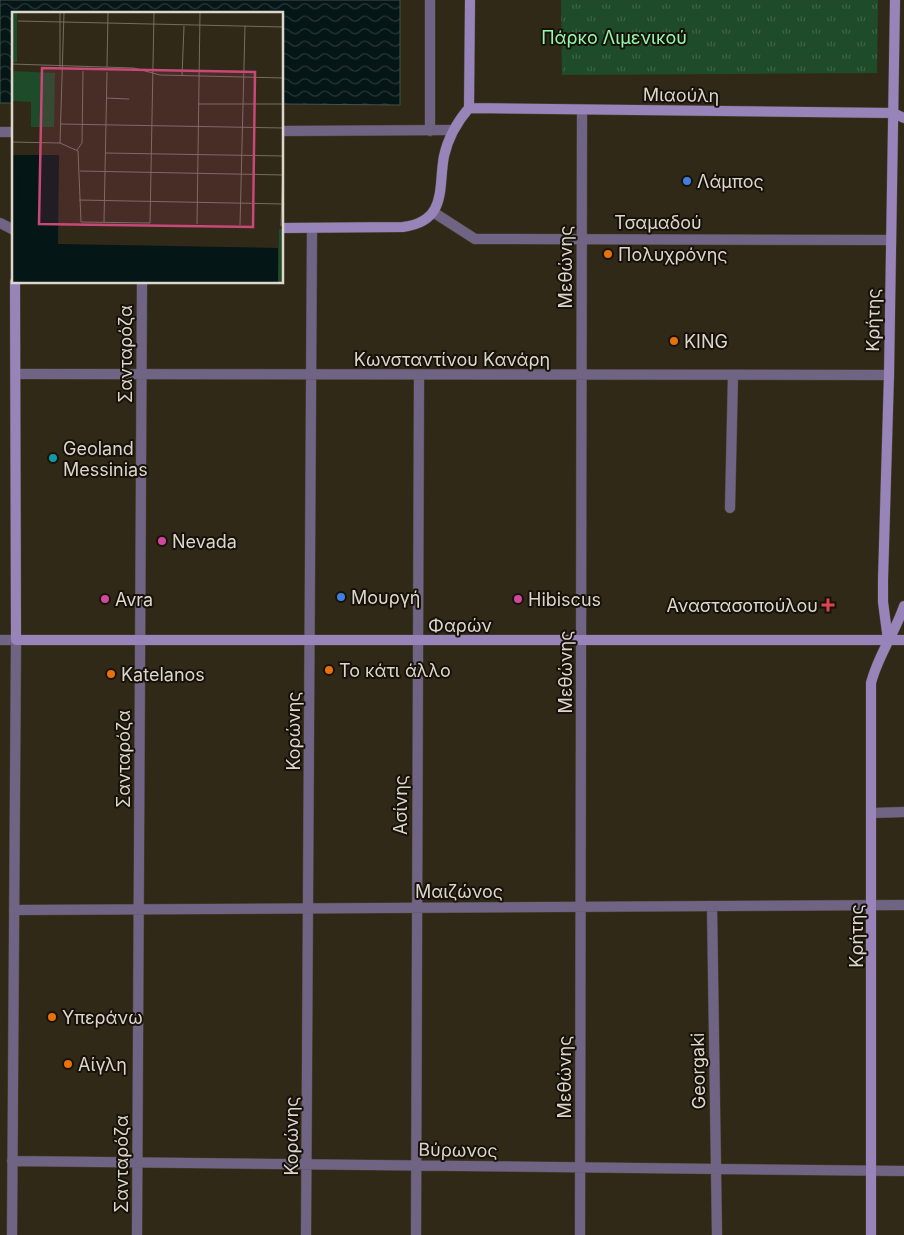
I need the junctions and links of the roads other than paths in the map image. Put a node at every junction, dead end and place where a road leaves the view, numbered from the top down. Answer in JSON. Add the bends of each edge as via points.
{"nodes":[{"id":1,"x":430,"y":0,"type":"edge"},
{"id":2,"x":470,"y":0,"type":"edge"},
{"id":3,"x":895,"y":0,"type":"edge"},
{"id":4,"x":469,"y":108,"type":"junction"},
{"id":5,"x":904,"y":108,"type":"edge"},
{"id":6,"x":582,"y":110,"type":"junction"},
{"id":7,"x":893,"y":114,"type":"junction"},
{"id":8,"x":904,"y":118,"type":"edge"},
{"id":9,"x":430,"y":130,"type":"junction"},
{"id":10,"x":453,"y":130,"type":"junction"},
{"id":11,"x":284,"y":131,"type":"edge"},
{"id":12,"x":432,"y":212,"type":"junction"},
{"id":13,"x":0,"y":223,"type":"edge"},
{"id":14,"x":284,"y":228,"type":"edge"},
{"id":15,"x":312,"y":228,"type":"junction"},
{"id":16,"x":12,"y":229,"type":"edge"},
{"id":17,"x":582,"y":239,"type":"junction"},
{"id":18,"x":891,"y":240,"type":"junction"},
{"id":19,"x":15,"y":284,"type":"edge"},
{"id":20,"x":142,"y":284,"type":"edge"},
{"id":21,"x":16,"y":374,"type":"junction"},
{"id":22,"x":141,"y":375,"type":"junction"},
{"id":23,"x":311,"y":375,"type":"junction"},
{"id":24,"x":419,"y":375,"type":"junction"},
{"id":25,"x":582,"y":375,"type":"junction"},
{"id":26,"x":733,"y":375,"type":"junction"},
{"id":27,"x":889,"y":375,"type":"junction"},
{"id":28,"x":730,"y":508,"type":"dead end"},
{"id":29,"x":904,"y":606,"type":"edge"},
{"id":30,"x":0,"y":640,"type":"edge"},
{"id":31,"x":16,"y":640,"type":"junction"},
{"id":32,"x":140,"y":640,"type":"junction"},
{"id":33,"x":581,"y":640,"type":"junction"},
{"id":34,"x":888,"y":640,"type":"junction"},
{"id":35,"x":904,"y":640,"type":"edge"},
{"id":36,"x":310,"y":641,"type":"junction"},
{"id":37,"x":417,"y":641,"type":"junction"},
{"id":38,"x":904,"y":812,"type":"edge"},
{"id":39,"x":872,"y":813,"type":"junction"},
{"id":40,"x":872,"y":905,"type":"junction"},
{"id":41,"x":904,"y":905,"type":"edge"},
{"id":42,"x":712,"y":906,"type":"junction"},
{"id":43,"x":581,"y":907,"type":"junction"},
{"id":44,"x":308,"y":908,"type":"junction"},
{"id":45,"x":416,"y":908,"type":"junction"},
{"id":46,"x":139,"y":909,"type":"junction"},
{"id":47,"x":14,"y":910,"type":"junction"},
{"id":48,"x":12,"y":1161,"type":"junction"},
{"id":49,"x":138,"y":1162,"type":"junction"},
{"id":50,"x":307,"y":1164,"type":"junction"},
{"id":51,"x":416,"y":1165,"type":"junction"},
{"id":52,"x":580,"y":1167,"type":"junction"},
{"id":53,"x":716,"y":1168,"type":"junction"},
{"id":54,"x":872,"y":1170,"type":"junction"},
{"id":55,"x":904,"y":1171,"type":"edge"},
{"id":56,"x":12,"y":1235,"type":"edge"},
{"id":57,"x":138,"y":1235,"type":"edge"},
{"id":58,"x":306,"y":1235,"type":"edge"},
{"id":59,"x":416,"y":1235,"type":"edge"},
{"id":60,"x":580,"y":1235,"type":"edge"},
{"id":61,"x":717,"y":1235,"type":"edge"},
{"id":62,"x":871,"y":1235,"type":"edge"}],
"edges":[{"from":1,"to":9,"type":"street"},
{"from":2,"to":4,"type":"main road"},
{"from":3,"to":7,"type":"main road","name":"Κρήτης"},
{"from":4,"to":6,"type":"main road","name":"Μιαούλη"},
{"from":4,"to":10,"type":"main road"},
{"from":5,"to":7,"type":"main road"},
{"from":6,"to":7,"type":"main road","name":"Μιαούλη"},
{"from":6,"to":17,"type":"street","name":"Μεθώνης"},
{"from":7,"to":8,"type":"main road"},
{"from":7,"to":18,"type":"main road","name":"Κρήτης"},
{"from":9,"to":10,"type":"street"},
{"from":9,"to":11,"type":"street"},
{"from":10,"to":12,"type":"main road","via":[[444,156],[441,195]]},
{"from":12,"to":15,"type":"main road","via":[[425,220],[408,227]]},
{"from":12,"to":17,"type":"street","name":"Τσαμαδού","via":[[475,239]]},
{"from":13,"to":16,"type":"street"},
{"from":14,"to":15,"type":"main road"},
{"from":15,"to":23,"type":"street","name":"Κορώνης"},
{"from":17,"to":18,"type":"street","name":"Τσαμαδού"},
{"from":17,"to":25,"type":"street","name":"Μεθώνης"},
{"from":18,"to":27,"type":"main road","name":"Κρήτης"},
{"from":19,"to":21,"type":"main road"},
{"from":20,"to":22,"type":"street","name":"Σανταρόζα"},
{"from":21,"to":22,"type":"street","name":"Κωνσταντίνου Κανάρη"},
{"from":21,"to":31,"type":"main road"},
{"from":22,"to":23,"type":"street","name":"Κωνσταντίνου Κανάρη"},
{"from":22,"to":32,"type":"street","name":"Σανταρόζα"},
{"from":23,"to":24,"type":"street","name":"Κωνσταντίνου Κανάρη"},
{"from":23,"to":36,"type":"street","name":"Κορώνης"},
{"from":24,"to":25,"type":"street","name":"Κωνσταντίνου Κανάρη"},
{"from":24,"to":37,"type":"street","name":"Ασίνης"},
{"from":25,"to":26,"type":"street","name":"Κωνσταντίνου Κανάρη"},
{"from":25,"to":33,"type":"street","name":"Μεθώνης"},
{"from":26,"to":27,"type":"street","name":"Κωνσταντίνου Κανάρη"},
{"from":26,"to":28,"type":"street"},
{"from":27,"to":34,"type":"main road","name":"Κρήτης","via":[[883,580]]},
{"from":29,"to":34,"type":"main road","name":"Κρήτης"},
{"from":30,"to":31,"type":"street"},
{"from":31,"to":32,"type":"main road","name":"Φαρών"},
{"from":31,"to":47,"type":"street"},
{"from":32,"to":36,"type":"main road","name":"Φαρών"},
{"from":32,"to":46,"type":"street","name":"Σανταρόζα"},
{"from":33,"to":34,"type":"main road","name":"Φαρών"},
{"from":33,"to":37,"type":"main road","name":"Φαρών"},
{"from":33,"to":43,"type":"street","name":"Μεθώνης"},
{"from":34,"to":35,"type":"main road","name":"Φαρών"},
{"from":34,"to":39,"type":"main road","name":"Κρήτης","via":[[875,666],[871,683]]},
{"from":36,"to":37,"type":"main road","name":"Φαρών"},
{"from":36,"to":44,"type":"street","name":"Κορώνης"},
{"from":37,"to":45,"type":"street","name":"Ασίνης"},
{"from":38,"to":39,"type":"street"},
{"from":39,"to":40,"type":"main road","name":"Κρήτης"},
{"from":40,"to":41,"type":"street","name":"Μαιζώνος"},
{"from":40,"to":42,"type":"street","name":"Μαιζώνος"},
{"from":40,"to":54,"type":"main road","name":"Κρήτης"},
{"from":42,"to":43,"type":"street","name":"Μαιζώνος"},
{"from":42,"to":53,"type":"street","name":"Georgaki"},
{"from":43,"to":45,"type":"street","name":"Μαιζώνος"},
{"from":43,"to":52,"type":"street","name":"Μεθώνης"},
{"from":44,"to":45,"type":"street","name":"Μαιζώνος"},
{"from":44,"to":46,"type":"street","name":"Μαιζώνος"},
{"from":44,"to":50,"type":"street","name":"Κορώνης"},
{"from":45,"to":51,"type":"street","name":"Ασίνης"},
{"from":46,"to":47,"type":"street","name":"Μαιζώνος"},
{"from":46,"to":49,"type":"street","name":"Σανταρόζα"},
{"from":47,"to":48,"type":"street"},
{"from":48,"to":49,"type":"street","name":"Βύρωνος"},
{"from":48,"to":56,"type":"street"},
{"from":49,"to":50,"type":"street","name":"Βύρωνος"},
{"from":49,"to":57,"type":"street","name":"Σανταρόζα"},
{"from":50,"to":51,"type":"street","name":"Βύρωνος"},
{"from":50,"to":58,"type":"street","name":"Κορώνης"},
{"from":51,"to":52,"type":"street","name":"Βύρωνος"},
{"from":51,"to":59,"type":"street","name":"Ασίνης"},
{"from":52,"to":53,"type":"street","name":"Βύρωνος"},
{"from":52,"to":60,"type":"street","name":"Μεθώνης"},
{"from":53,"to":54,"type":"street","name":"Βύρωνος"},
{"from":53,"to":61,"type":"street","name":"Georgaki"},
{"from":54,"to":55,"type":"street","name":"Βύρωνος"},
{"from":54,"to":62,"type":"main road","name":"Κρήτης"}]}
